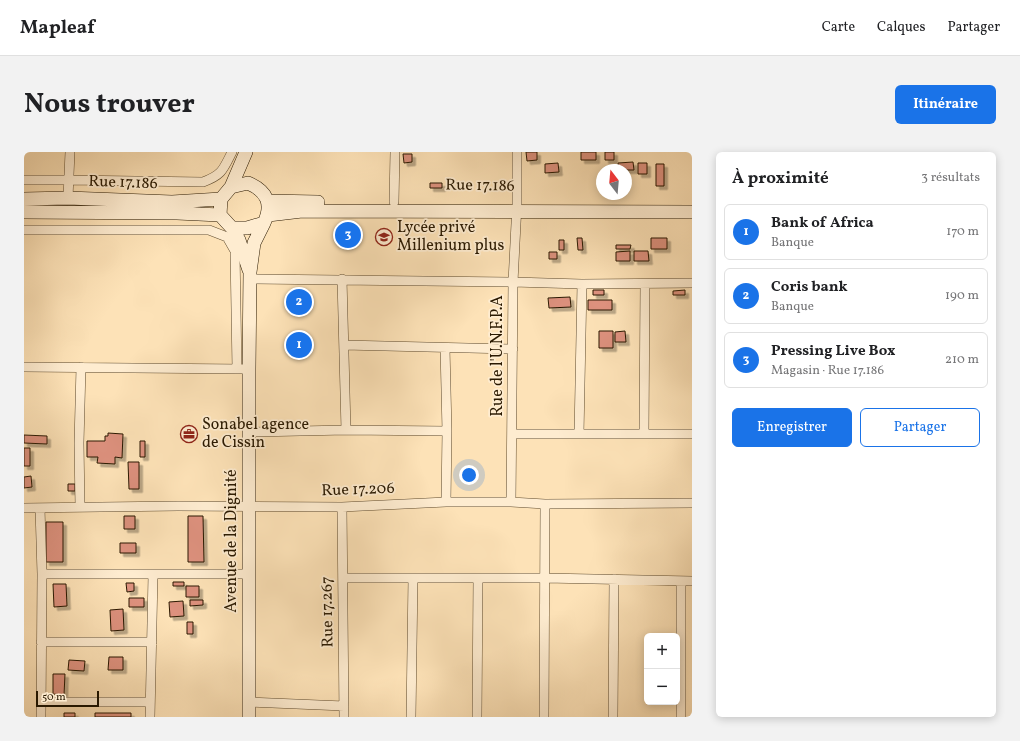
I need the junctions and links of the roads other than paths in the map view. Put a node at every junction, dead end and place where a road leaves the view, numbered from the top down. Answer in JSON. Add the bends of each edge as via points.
{"nodes":[{"id":1,"x":70,"y":152,"type":"edge"},
{"id":2,"x":232,"y":152,"type":"edge"},
{"id":3,"x":248,"y":152,"type":"edge"},
{"id":4,"x":395,"y":152,"type":"edge"},
{"id":5,"x":516,"y":152,"type":"edge"},
{"id":6,"x":24,"y":180,"type":"edge"},
{"id":7,"x":69,"y":180,"type":"junction"},
{"id":8,"x":248,"y":183,"type":"junction"},
{"id":9,"x":231,"y":186,"type":"junction"},
{"id":10,"x":68,"y":198,"type":"junction"},
{"id":11,"x":24,"y":199,"type":"edge"},
{"id":12,"x":221,"y":199,"type":"junction"},
{"id":13,"x":268,"y":201,"type":"junction"},
{"id":14,"x":394,"y":202,"type":"junction"},
{"id":15,"x":692,"y":204,"type":"edge"},
{"id":16,"x":517,"y":208,"type":"junction"},
{"id":17,"x":24,"y":212,"type":"edge"},
{"id":18,"x":692,"y":212,"type":"edge"},
{"id":19,"x":220,"y":215,"type":"junction"},
{"id":20,"x":266,"y":219,"type":"junction"},
{"id":21,"x":232,"y":228,"type":"junction"},
{"id":22,"x":24,"y":230,"type":"edge"},
{"id":23,"x":250,"y":275,"type":"junction"},
{"id":24,"x":342,"y":279,"type":"junction"},
{"id":25,"x":514,"y":282,"type":"junction"},
{"id":26,"x":692,"y":283,"type":"edge"},
{"id":27,"x":582,"y":284,"type":"junction"},
{"id":28,"x":645,"y":284,"type":"junction"},
{"id":29,"x":344,"y":345,"type":"junction"},
{"id":30,"x":445,"y":348,"type":"junction"},
{"id":31,"x":513,"y":349,"type":"junction"},
{"id":32,"x":24,"y":367,"type":"edge"},
{"id":33,"x":81,"y":367,"type":"junction"},
{"id":34,"x":243,"y":369,"type":"junction"},
{"id":35,"x":346,"y":430,"type":"junction"},
{"id":36,"x":447,"y":431,"type":"junction"},
{"id":37,"x":249,"y":432,"type":"junction"},
{"id":38,"x":513,"y":434,"type":"junction"},
{"id":39,"x":579,"y":434,"type":"junction"},
{"id":40,"x":644,"y":434,"type":"junction"},
{"id":41,"x":692,"y":434,"type":"edge"},
{"id":42,"x":446,"y":502,"type":"junction"},
{"id":43,"x":511,"y":502,"type":"junction"},
{"id":44,"x":692,"y":502,"type":"edge"},
{"id":45,"x":545,"y":504,"type":"junction"},
{"id":46,"x":80,"y":507,"type":"junction"},
{"id":47,"x":250,"y":507,"type":"junction"},
{"id":48,"x":342,"y":507,"type":"junction"},
{"id":49,"x":24,"y":508,"type":"edge"},
{"id":50,"x":40,"y":508,"type":"junction"},
{"id":51,"x":42,"y":574,"type":"junction"},
{"id":52,"x":250,"y":574,"type":"junction"},
{"id":53,"x":153,"y":575,"type":"junction"},
{"id":54,"x":343,"y":578,"type":"junction"},
{"id":55,"x":413,"y":578,"type":"junction"},
{"id":56,"x":478,"y":578,"type":"junction"},
{"id":57,"x":545,"y":578,"type":"junction"},
{"id":58,"x":614,"y":579,"type":"junction"},
{"id":59,"x":692,"y":580,"type":"edge"},
{"id":60,"x":682,"y":581,"type":"junction"},
{"id":61,"x":41,"y":642,"type":"junction"},
{"id":62,"x":152,"y":642,"type":"junction"},
{"id":63,"x":42,"y":702,"type":"junction"},
{"id":64,"x":150,"y":702,"type":"junction"},
{"id":65,"x":249,"y":702,"type":"junction"},
{"id":66,"x":344,"y":706,"type":"junction"},
{"id":67,"x":41,"y":717,"type":"edge"},
{"id":68,"x":150,"y":717,"type":"edge"},
{"id":69,"x":249,"y":717,"type":"edge"},
{"id":70,"x":344,"y":717,"type":"edge"},
{"id":71,"x":411,"y":717,"type":"edge"},
{"id":72,"x":477,"y":717,"type":"edge"},
{"id":73,"x":544,"y":717,"type":"edge"},
{"id":74,"x":613,"y":717,"type":"edge"},
{"id":75,"x":681,"y":717,"type":"edge"}],
"edges":[{"from":1,"to":7,"type":"street"},
{"from":2,"to":7,"type":"street","via":[[222,172],[202,182]]},
{"from":3,"to":8,"type":"main road"},
{"from":3,"to":9,"type":"main road"},
{"from":4,"to":14,"type":"street"},
{"from":5,"to":16,"type":"street","name":"Rue de l'U.N.F.P.A"},
{"from":6,"to":7,"type":"street"},
{"from":7,"to":10,"type":"street"},
{"from":8,"to":9,"type":"main road"},
{"from":8,"to":13,"type":"main road","via":[[259,187]]},
{"from":9,"to":12,"type":"main road"},
{"from":10,"to":11,"type":"main road","name":"Rue 17.186"},
{"from":10,"to":12,"type":"main road","name":"Rue 17.186","via":[[172,202]]},
{"from":12,"to":19,"type":"main road"},
{"from":13,"to":14,"type":"main road","name":"Rue 17.186"},
{"from":13,"to":20,"type":"main road"},
{"from":14,"to":16,"type":"main road","name":"Rue 17.186"},
{"from":15,"to":16,"type":"main road","name":"Rue 17.186"},
{"from":16,"to":18,"type":"main road"},
{"from":16,"to":20,"type":"main road","via":[[302,211]]},
{"from":16,"to":25,"type":"street","name":"Rue de l'U.N.F.P.A"},
{"from":17,"to":19,"type":"main road"},
{"from":19,"to":21,"type":"main road"},
{"from":20,"to":21,"type":"main road","via":[[247,228]]},
{"from":20,"to":23,"type":"main road","name":"Avenue de la Dignité","via":[[254,243]]},
{"from":21,"to":23,"type":"main road","via":[[239,240]]},
{"from":22,"to":34,"type":"street","via":[[209,230],[227,237],[235,250]]},
{"from":23,"to":24,"type":"street"},
{"from":23,"to":34,"type":"main road","name":"Avenue de la Dignité"},
{"from":24,"to":25,"type":"street"},
{"from":24,"to":29,"type":"street"},
{"from":25,"to":27,"type":"street"},
{"from":25,"to":31,"type":"street","name":"Rue de l'U.N.F.P.A"},
{"from":26,"to":28,"type":"street"},
{"from":27,"to":28,"type":"street"},
{"from":27,"to":39,"type":"street"},
{"from":28,"to":40,"type":"street"},
{"from":29,"to":30,"type":"street"},
{"from":29,"to":35,"type":"street"},
{"from":30,"to":31,"type":"street"},
{"from":30,"to":36,"type":"street"},
{"from":31,"to":38,"type":"street","name":"Rue de l'U.N.F.P.A"},
{"from":32,"to":33,"type":"street"},
{"from":33,"to":34,"type":"street"},
{"from":33,"to":46,"type":"street"},
{"from":34,"to":37,"type":"main road","name":"Avenue de la Dignité"},
{"from":35,"to":36,"type":"street"},
{"from":35,"to":37,"type":"street"},
{"from":36,"to":42,"type":"street"},
{"from":37,"to":47,"type":"main road","name":"Avenue de la Dignité"},
{"from":38,"to":39,"type":"street"},
{"from":38,"to":43,"type":"street","name":"Rue de l'U.N.F.P.A"},
{"from":39,"to":40,"type":"street"},
{"from":40,"to":41,"type":"street"},
{"from":42,"to":43,"type":"street","name":"Rue 17.206"},
{"from":42,"to":48,"type":"street","name":"Rue 17.206"},
{"from":43,"to":45,"type":"street","name":"Rue 17.206"},
{"from":44,"to":45,"type":"street","name":"Rue 17.206"},
{"from":45,"to":57,"type":"street"},
{"from":46,"to":47,"type":"street","name":"Rue 17.206"},
{"from":46,"to":50,"type":"street","name":"Rue 17.206"},
{"from":47,"to":48,"type":"street","name":"Rue 17.206"},
{"from":47,"to":52,"type":"main road","name":"Avenue de la Dignité"},
{"from":48,"to":54,"type":"street","name":"Rue 17.267"},
{"from":49,"to":50,"type":"street","name":"Rue 17.206"},
{"from":50,"to":51,"type":"street"},
{"from":51,"to":53,"type":"street"},
{"from":51,"to":61,"type":"street"},
{"from":52,"to":53,"type":"street"},
{"from":52,"to":65,"type":"main road","name":"Avenue de la Dignité"},
{"from":53,"to":62,"type":"street"},
{"from":54,"to":55,"type":"street"},
{"from":54,"to":66,"type":"street","name":"Rue 17.267"},
{"from":55,"to":56,"type":"street"},
{"from":55,"to":71,"type":"street"},
{"from":56,"to":57,"type":"street"},
{"from":56,"to":72,"type":"street"},
{"from":57,"to":58,"type":"street"},
{"from":57,"to":73,"type":"street"},
{"from":58,"to":60,"type":"street"},
{"from":58,"to":74,"type":"street"},
{"from":59,"to":60,"type":"street"},
{"from":60,"to":75,"type":"street"},
{"from":61,"to":62,"type":"street"},
{"from":61,"to":63,"type":"street"},
{"from":62,"to":64,"type":"street"},
{"from":63,"to":64,"type":"street"},
{"from":63,"to":67,"type":"street"},
{"from":64,"to":68,"type":"street"},
{"from":65,"to":66,"type":"street"},
{"from":65,"to":69,"type":"main road","name":"Avenue de la Dignité"},
{"from":66,"to":70,"type":"street","name":"Rue 17.267"}]}
